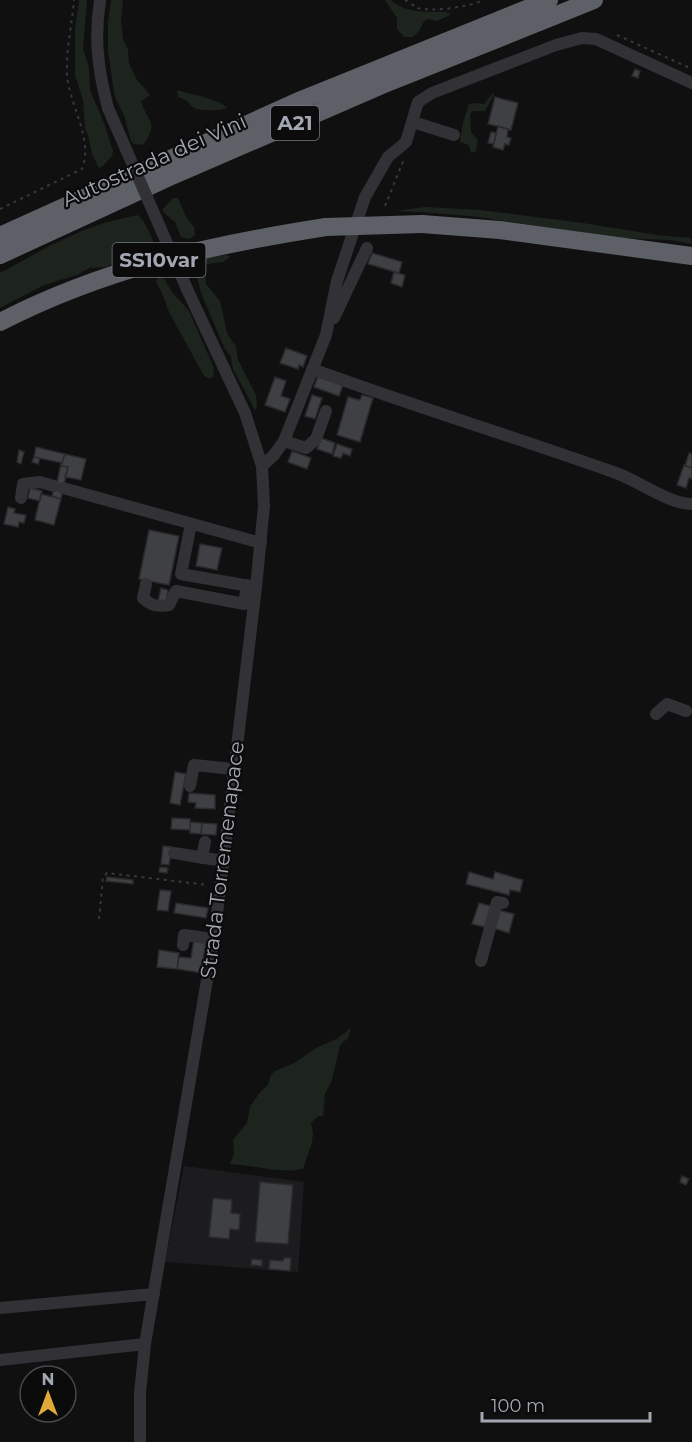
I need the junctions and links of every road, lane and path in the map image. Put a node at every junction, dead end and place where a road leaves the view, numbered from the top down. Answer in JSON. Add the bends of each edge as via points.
{"nodes":[{"id":1,"x":74,"y":0,"type":"edge"},
{"id":2,"x":100,"y":0,"type":"edge"},
{"id":3,"x":405,"y":0,"type":"edge"},
{"id":4,"x":484,"y":0,"type":"edge"},
{"id":5,"x":549,"y":0,"type":"edge"},
{"id":6,"x":594,"y":0,"type":"edge"},
{"id":7,"x":692,"y":83,"type":"edge"},
{"id":8,"x":412,"y":122,"type":"junction"},
{"id":9,"x":454,"y":135,"type":"dead end"},
{"id":10,"x":406,"y":142,"type":"junction"},
{"id":11,"x":385,"y":206,"type":"dead end"},
{"id":12,"x":0,"y":209,"type":"edge"},
{"id":13,"x":0,"y":236,"type":"edge"},
{"id":14,"x":367,"y":248,"type":"dead end"},
{"id":15,"x":0,"y":255,"type":"edge"},
{"id":16,"x":692,"y":256,"type":"edge"},
{"id":17,"x":0,"y":322,"type":"edge"},
{"id":18,"x":326,"y":335,"type":"junction"},
{"id":19,"x":312,"y":369,"type":"junction"},
{"id":20,"x":326,"y":411,"type":"dead end"},
{"id":21,"x":284,"y":441,"type":"junction"},
{"id":22,"x":262,"y":466,"type":"junction"},
{"id":23,"x":21,"y":498,"type":"dead end"},
{"id":24,"x":692,"y":504,"type":"edge"},
{"id":25,"x":191,"y":524,"type":"junction"},
{"id":26,"x":261,"y":543,"type":"junction"},
{"id":27,"x":146,"y":584,"type":"dead end"},
{"id":28,"x":252,"y":586,"type":"junction"},
{"id":29,"x":686,"y":711,"type":"dead end"},
{"id":30,"x":656,"y":714,"type":"dead end"},
{"id":31,"x":233,"y":769,"type":"junction"},
{"id":32,"x":190,"y":786,"type":"dead end"},
{"id":33,"x":205,"y":842,"type":"dead end"},
{"id":34,"x":174,"y":853,"type":"dead end"},
{"id":35,"x":202,"y":858,"type":"junction"},
{"id":36,"x":223,"y":861,"type":"junction"},
{"id":37,"x":220,"y":886,"type":"junction"},
{"id":38,"x":503,"y":903,"type":"dead end"},
{"id":39,"x":99,"y":919,"type":"dead end"},
{"id":40,"x":214,"y":939,"type":"junction"},
{"id":41,"x":183,"y":945,"type":"dead end"},
{"id":42,"x":482,"y":961,"type":"dead end"},
{"id":43,"x":154,"y":1294,"type":"junction"},
{"id":44,"x":0,"y":1308,"type":"edge"},
{"id":45,"x":145,"y":1344,"type":"junction"},
{"id":46,"x":0,"y":1360,"type":"edge"},
{"id":47,"x":140,"y":1442,"type":"edge"}],
"edges":[{"from":1,"to":12,"type":"path","via":[[67,76],[86,160],[82,169]]},
{"from":2,"to":22,"type":"street","name":"Strada Torremenapace","bridge":true,"via":[[98,53],[108,108],[245,413]]},
{"from":3,"to":4,"type":"path","via":[[417,8],[471,6]]},
{"from":5,"to":13,"type":"highway","name":"Autostrada dei Vini","number":"A21","via":[[301,100]]},
{"from":6,"to":15,"type":"highway","name":"Autostrada dei Vini","number":"A21","via":[[371,90]]},
{"from":7,"to":8,"type":"street","via":[[596,39],[582,38],[432,93],[418,102]]},
{"from":8,"to":9,"type":"street"},
{"from":8,"to":10,"type":"street"},
{"from":10,"to":11,"type":"path","via":[[405,157]]},
{"from":10,"to":18,"type":"street","via":[[388,157],[365,197],[337,281]]},
{"from":14,"to":18,"type":"street"},
{"from":16,"to":17,"type":"highway","number":"SS10var","bridge":true,"via":[[500,230],[422,224],[326,227],[245,239],[149,262],[85,283]]},
{"from":18,"to":19,"type":"street"},
{"from":19,"to":21,"type":"street"},
{"from":19,"to":24,"type":"street","via":[[619,474],[684,504]]},
{"from":20,"to":21,"type":"street","via":[[316,439],[306,448]]},
{"from":21,"to":22,"type":"street"},
{"from":22,"to":26,"type":"street","name":"Strada Torremenapace"},
{"from":23,"to":25,"type":"street","via":[[23,484],[40,482]]},
{"from":25,"to":26,"type":"street"},
{"from":25,"to":28,"type":"street","via":[[181,574]]},
{"from":26,"to":28,"type":"street","name":"Strada Torremenapace"},
{"from":27,"to":28,"type":"street","via":[[143,598],[151,605],[162,606],[170,604],[177,591],[244,604]]},
{"from":28,"to":31,"type":"street","name":"Strada Torremenapace"},
{"from":29,"to":30,"type":"street","via":[[667,704]]},
{"from":31,"to":32,"type":"street","via":[[194,765]]},
{"from":31,"to":36,"type":"street","name":"Strada Torremenapace"},
{"from":33,"to":35,"type":"street"},
{"from":34,"to":35,"type":"street"},
{"from":35,"to":36,"type":"street"},
{"from":36,"to":37,"type":"street","name":"Strada Torremenapace"},
{"from":37,"to":39,"type":"path","via":[[107,873],[103,877]]},
{"from":37,"to":40,"type":"street","name":"Strada Torremenapace"},
{"from":38,"to":42,"type":"street","via":[[497,902]]},
{"from":40,"to":41,"type":"street","via":[[184,935]]},
{"from":40,"to":43,"type":"street","name":"Strada Torremenapace"},
{"from":43,"to":44,"type":"street"},
{"from":43,"to":45,"type":"street","name":"Strada Torremenapace"},
{"from":45,"to":46,"type":"street"},
{"from":45,"to":47,"type":"street","name":"Strada Torremenapace"}]}
